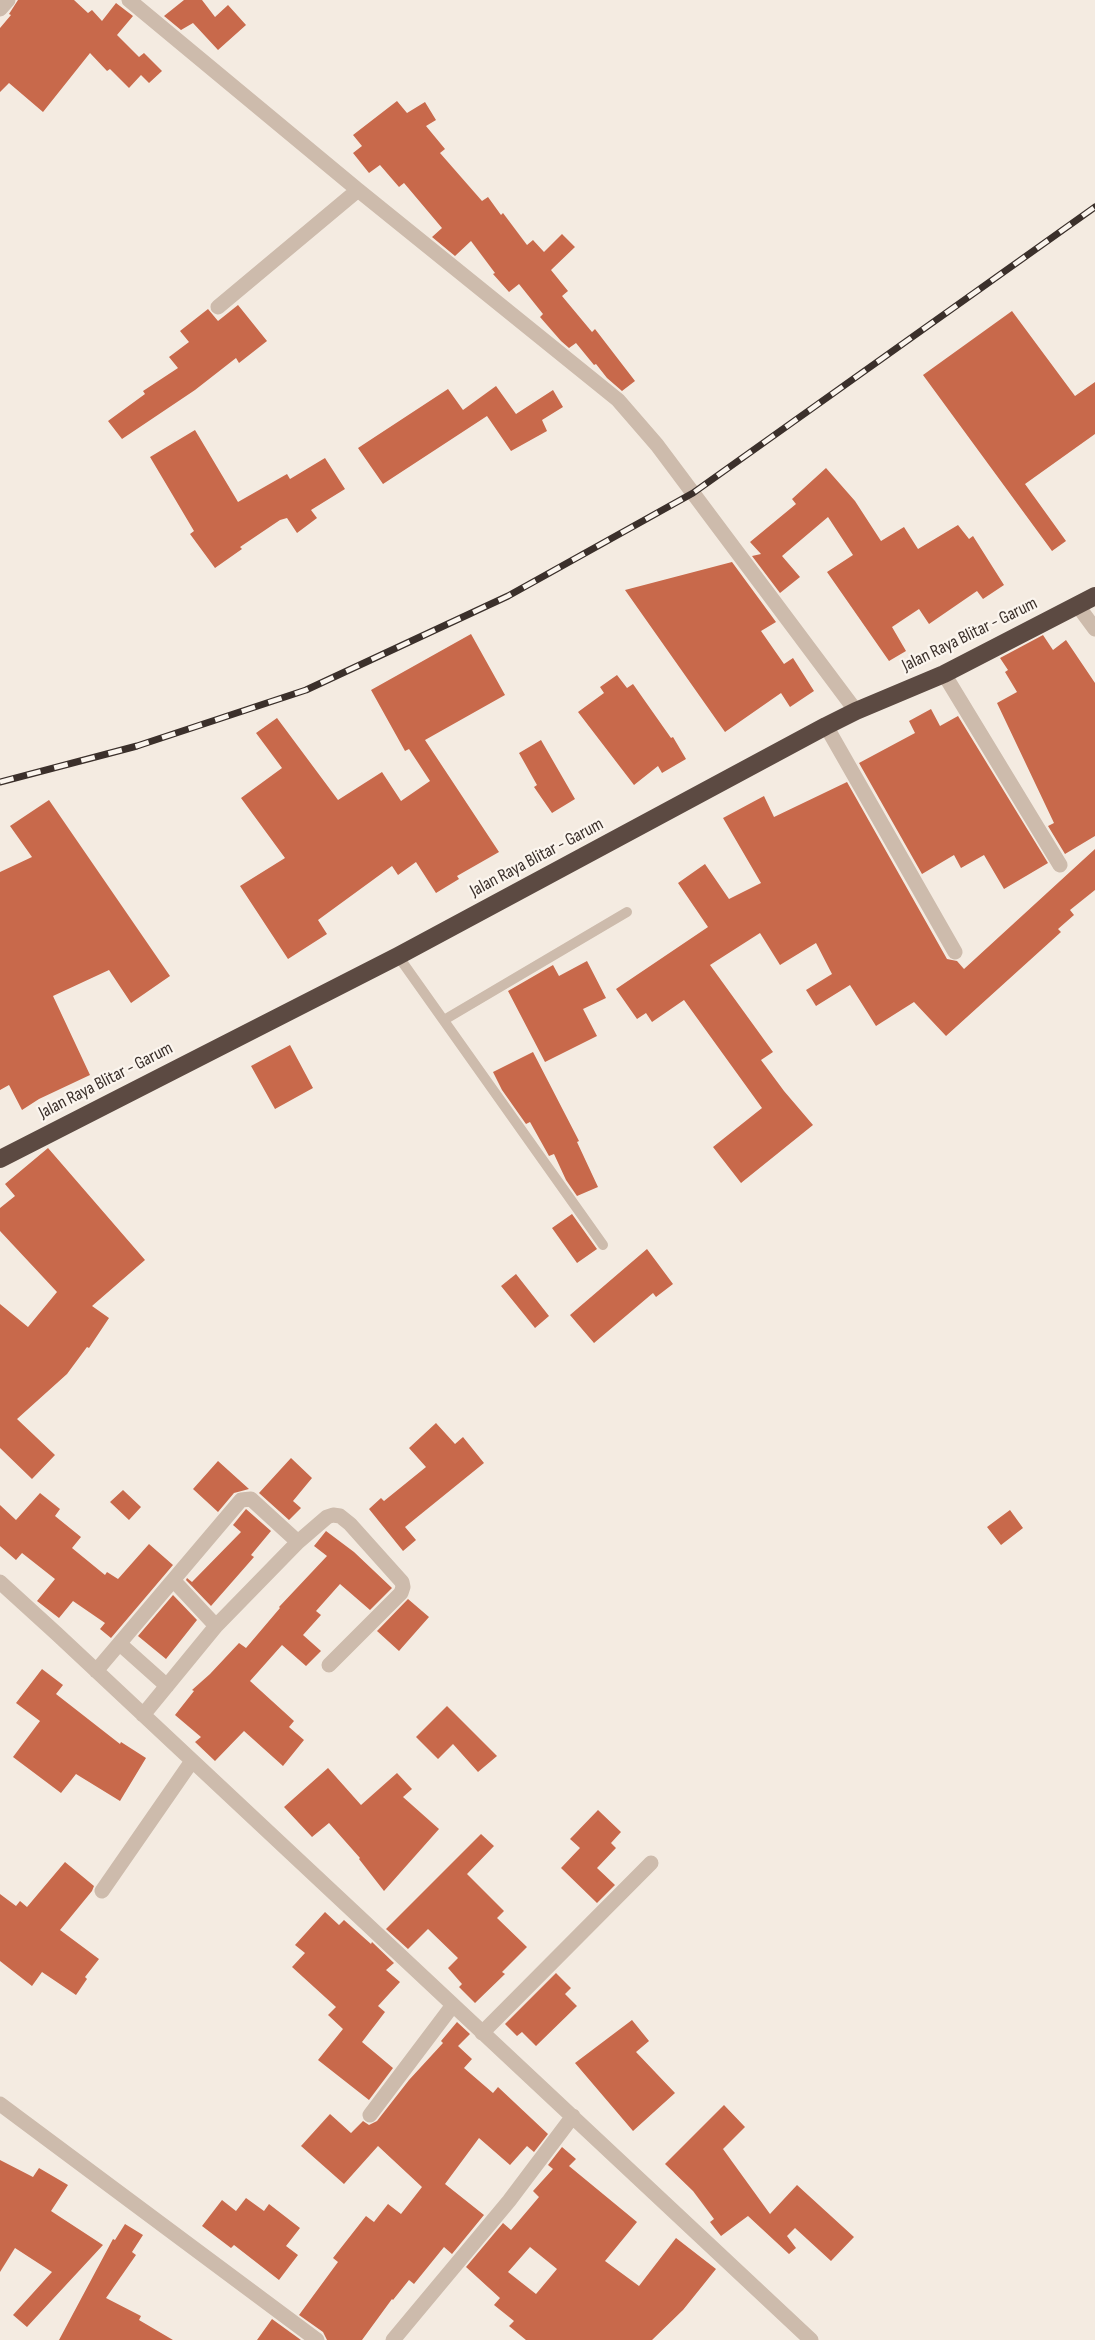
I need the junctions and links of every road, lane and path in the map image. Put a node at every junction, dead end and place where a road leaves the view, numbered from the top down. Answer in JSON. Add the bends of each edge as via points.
{"nodes":[{"id":1,"x":8,"y":0,"type":"edge"},
{"id":2,"x":129,"y":0,"type":"edge"},
{"id":3,"x":0,"y":9,"type":"edge"},
{"id":4,"x":358,"y":190,"type":"junction"},
{"id":5,"x":218,"y":307,"type":"dead end"},
{"id":6,"x":1095,"y":596,"type":"edge"},
{"id":7,"x":1078,"y":606,"type":"junction"},
{"id":8,"x":1095,"y":629,"type":"edge"},
{"id":9,"x":944,"y":674,"type":"junction"},
{"id":10,"x":856,"y":711,"type":"junction"},
{"id":11,"x":826,"y":726,"type":"junction"},
{"id":12,"x":1060,"y":865,"type":"dead end"},
{"id":13,"x":627,"y":912,"type":"dead end"},
{"id":14,"x":955,"y":952,"type":"dead end"},
{"id":15,"x":398,"y":956,"type":"junction"},
{"id":16,"x":444,"y":1020,"type":"junction"},
{"id":17,"x":0,"y":1159,"type":"edge"},
{"id":18,"x":603,"y":1245,"type":"dead end"},
{"id":19,"x":298,"y":1542,"type":"junction"},
{"id":20,"x":174,"y":1581,"type":"junction"},
{"id":21,"x":0,"y":1582,"type":"edge"},
{"id":22,"x":216,"y":1626,"type":"junction"},
{"id":23,"x":120,"y":1644,"type":"junction"},
{"id":24,"x":329,"y":1665,"type":"dead end"},
{"id":25,"x":96,"y":1671,"type":"junction"},
{"id":26,"x":167,"y":1686,"type":"junction"},
{"id":27,"x":143,"y":1715,"type":"junction"},
{"id":28,"x":192,"y":1761,"type":"junction"},
{"id":29,"x":651,"y":1863,"type":"dead end"},
{"id":30,"x":102,"y":1891,"type":"dead end"},
{"id":31,"x":453,"y":2005,"type":"junction"},
{"id":32,"x":482,"y":2033,"type":"junction"},
{"id":33,"x":0,"y":2104,"type":"edge"},
{"id":34,"x":370,"y":2115,"type":"dead end"},
{"id":35,"x":573,"y":2116,"type":"junction"},
{"id":36,"x":317,"y":2340,"type":"edge"},
{"id":37,"x":393,"y":2340,"type":"edge"},
{"id":38,"x":811,"y":2340,"type":"edge"}],
"edges":[{"from":1,"to":3,"type":"street"},
{"from":2,"to":4,"type":"street"},
{"from":4,"to":5,"type":"street"},
{"from":4,"to":10,"type":"street","via":[[618,400],[657,445]]},
{"from":6,"to":7,"type":"highway","name":"Jalan Raya Blitar - Garum"},
{"from":7,"to":8,"type":"street"},
{"from":7,"to":9,"type":"highway","name":"Jalan Raya Blitar - Garum"},
{"from":9,"to":10,"type":"highway","name":"Jalan Raya Blitar - Garum"},
{"from":9,"to":12,"type":"street"},
{"from":10,"to":11,"type":"highway","name":"Jalan Raya Blitar - Garum"},
{"from":11,"to":14,"type":"street"},
{"from":11,"to":15,"type":"highway","name":"Jalan Raya Blitar - Garum"},
{"from":13,"to":16,"type":"lane"},
{"from":15,"to":16,"type":"lane"},
{"from":15,"to":17,"type":"highway","name":"Jalan Raya Blitar - Garum"},
{"from":16,"to":18,"type":"lane"},
{"from":19,"to":20,"type":"street","via":[[251,1499],[244,1498]]},
{"from":19,"to":22,"type":"street"},
{"from":19,"to":24,"type":"street","via":[[327,1517],[340,1516],[402,1582],[401,1593]]},
{"from":20,"to":22,"type":"street"},
{"from":20,"to":23,"type":"street"},
{"from":21,"to":25,"type":"street"},
{"from":22,"to":26,"type":"street"},
{"from":23,"to":25,"type":"street"},
{"from":23,"to":26,"type":"street"},
{"from":25,"to":27,"type":"street"},
{"from":26,"to":27,"type":"street"},
{"from":27,"to":28,"type":"street"},
{"from":28,"to":30,"type":"street"},
{"from":28,"to":31,"type":"street"},
{"from":29,"to":32,"type":"street"},
{"from":31,"to":32,"type":"street"},
{"from":31,"to":34,"type":"street"},
{"from":32,"to":35,"type":"street"},
{"from":33,"to":36,"type":"street"},
{"from":35,"to":37,"type":"street","via":[[509,2201]]},
{"from":35,"to":38,"type":"street"}]}
